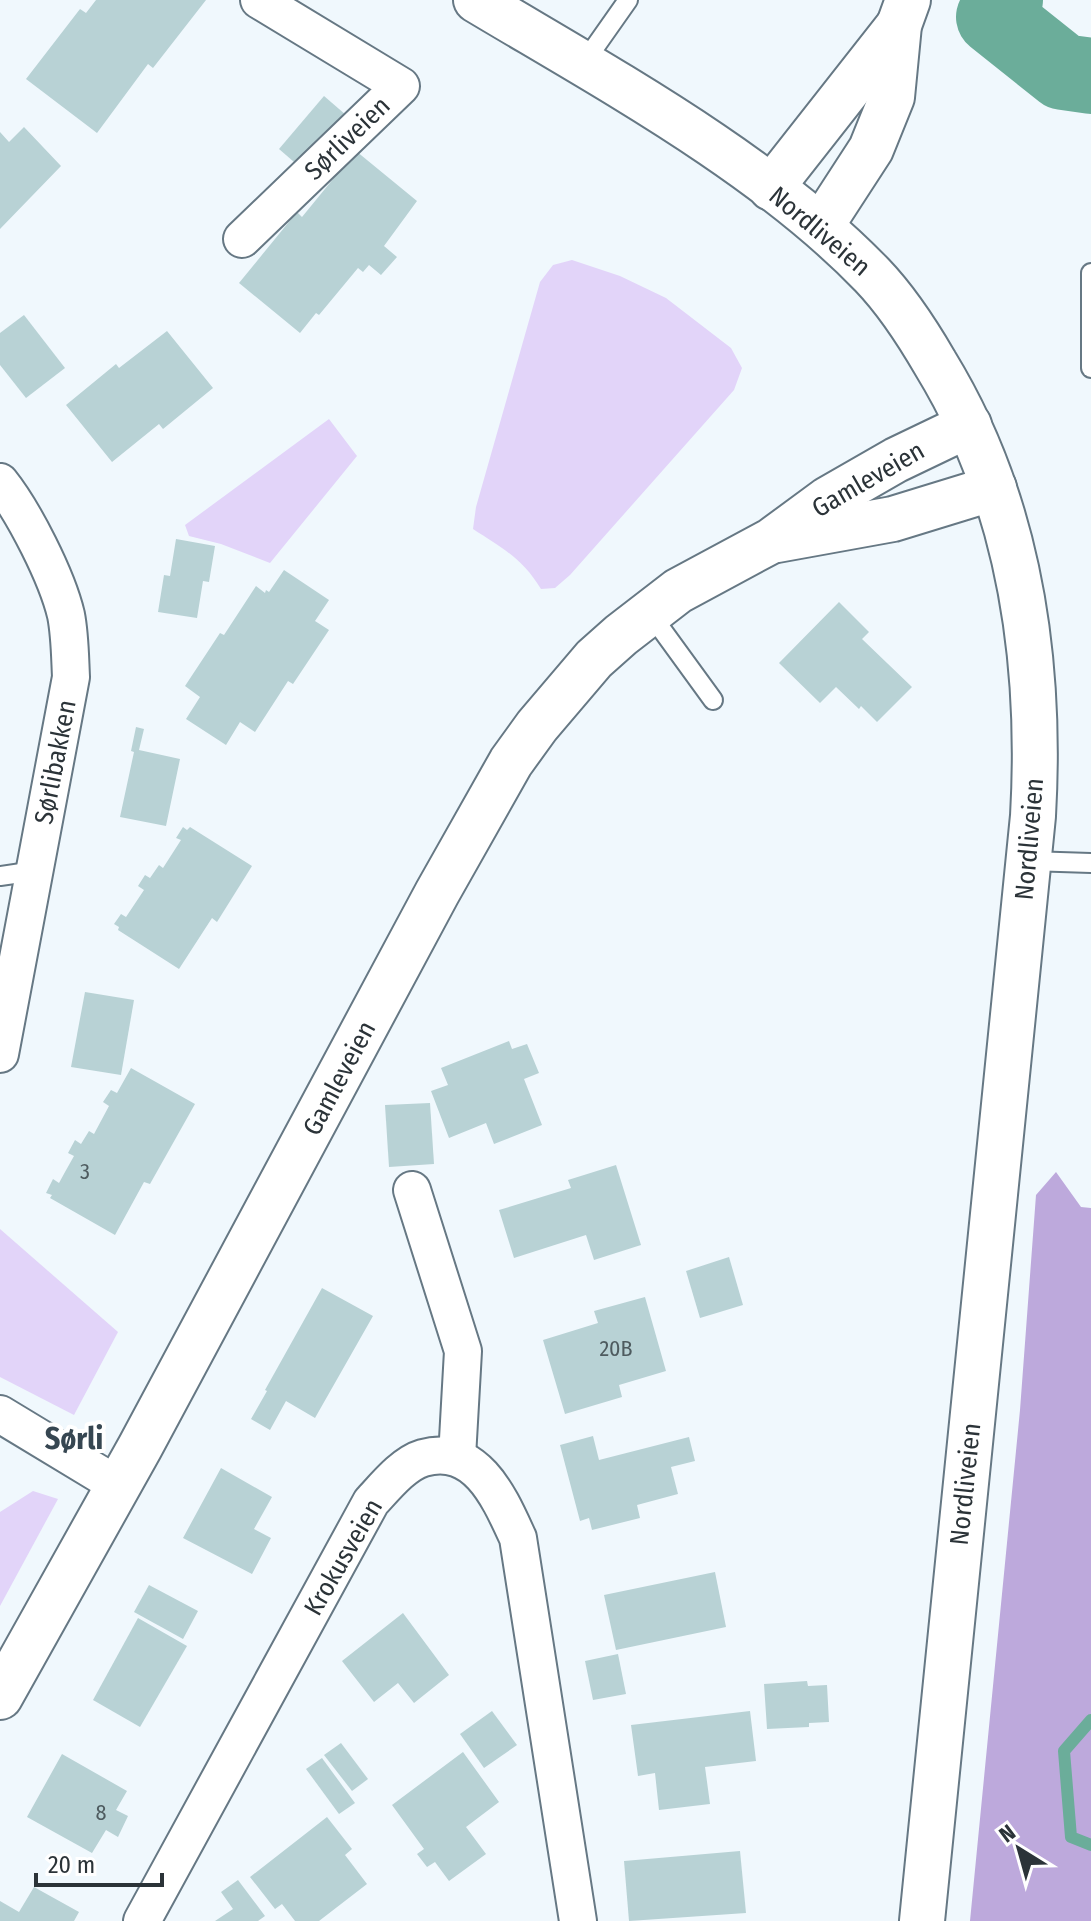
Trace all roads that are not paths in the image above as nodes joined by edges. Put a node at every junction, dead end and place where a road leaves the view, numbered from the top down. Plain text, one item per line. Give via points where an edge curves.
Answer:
1 (259, 0) edge
2 (476, 0) edge
3 (628, 0) edge
4 (904, 12) edge
5 (583, 64) junction
6 (771, 188) junction
7 (821, 226) junction
8 (242, 239) dead end
9 (1091, 273) edge
10 (1091, 368) edge
11 (969, 425) junction
12 (0, 482) edge
13 (994, 488) junction
14 (771, 541) junction
15 (649, 612) junction
16 (713, 700) dead end
17 (1029, 861) junction
18 (1091, 863) edge
19 (17, 873) edge
20 (0, 1054) edge
21 (412, 1190) dead end
22 (0, 1414) edge
23 (457, 1457) junction
24 (119, 1486) junction
25 (0, 1697) edge
26 (142, 1921) edge
27 (578, 1921) edge
28 (922, 1921) edge

1 - 8 street, Sørliveien via 401,86
2 - 5 main road, Nordliveien
3 - 5 lane
4 - 6 main road
4 - 7 main road via 892,97 871,149
5 - 6 main road, Nordliveien
6 - 7 main road, Nordliveien
7 - 11 main road, Nordliveien via 900,308
9 - 10 lane
11 - 13 main road, Nordliveien
11 - 14 main road, Gamleveien via 828,499
12 - 19 street, Sørlibakken via 42,553 66,615 71,677
13 - 14 main road, Gamleveien via 893,519
13 - 17 main road, Nordliveien via 1018,567 1032,670 1036,721
14 - 15 main road, Gamleveien via 718,567
15 - 16 lane
15 - 24 main road, Gamleveien via 564,691 511,762
17 - 18 lane
17 - 28 main road, Nordliveien
19 - 20 street, Sørlibakken
21 - 23 street via 463,1351
22 - 24 street
23 - 26 street, Krokusveien via 423,1458 393,1478 371,1502
23 - 27 street via 484,1475 518,1538
24 - 25 main road, Gamleveien

